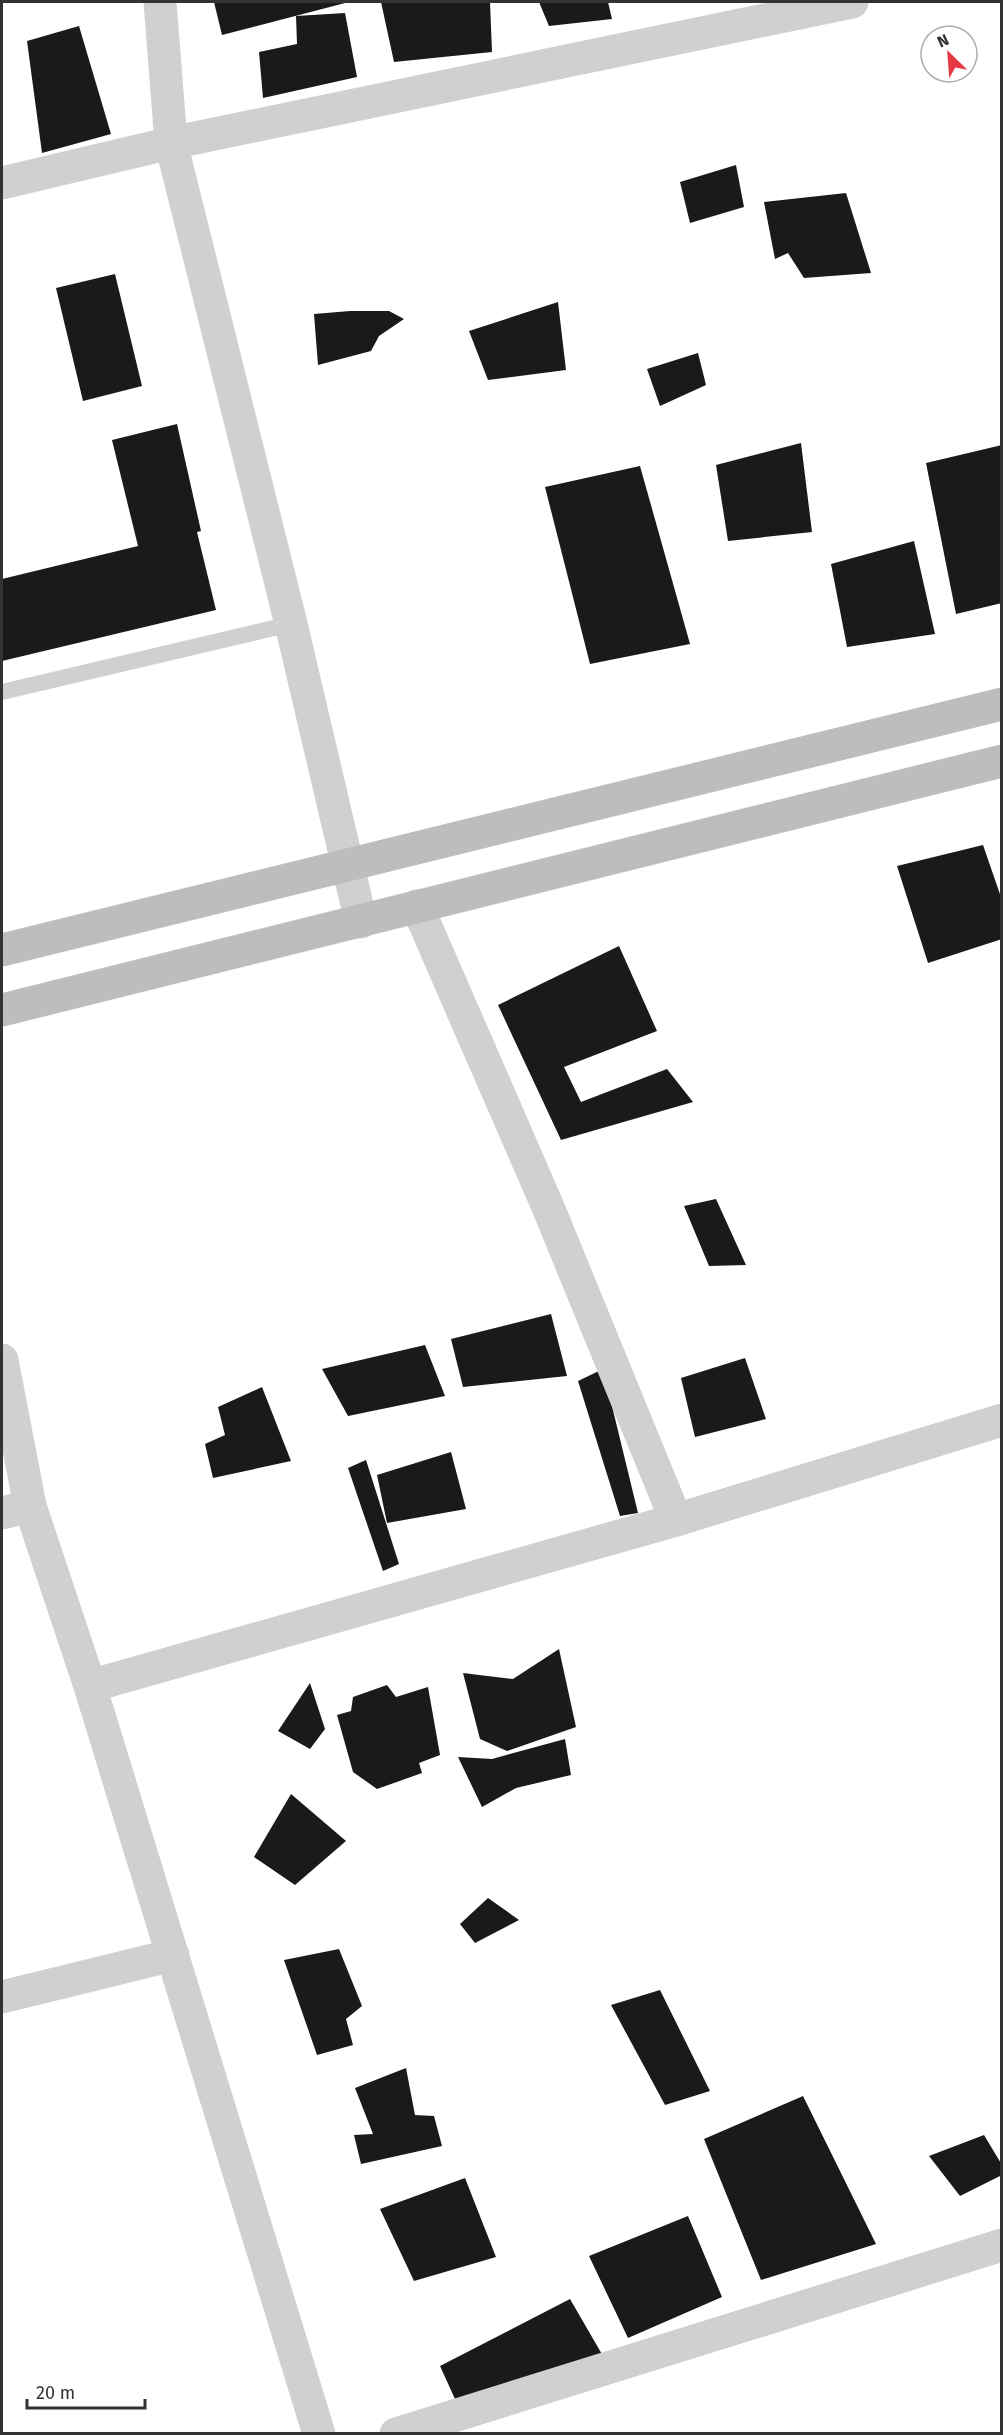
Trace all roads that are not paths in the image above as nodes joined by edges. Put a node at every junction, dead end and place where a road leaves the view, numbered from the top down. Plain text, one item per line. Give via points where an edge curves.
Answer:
1 (160, 2) edge
2 (852, 2) edge
3 (171, 143) junction
4 (2, 183) edge
5 (291, 624) junction
6 (2, 692) edge
7 (1002, 704) edge
8 (1002, 762) edge
9 (346, 865) junction
10 (417, 906) junction
11 (360, 922) junction
12 (2, 950) edge
13 (2, 1010) edge
14 (2, 1360) edge
15 (1002, 1420) edge
16 (16, 1509) edge
17 (676, 1520) junction
18 (90, 1686) junction
19 (173, 1955) junction
20 (2, 1997) edge
21 (1001, 2248) edge
22 (319, 2433) edge
23 (396, 2433) edge

1 - 3 street
2 - 3 street
3 - 4 street
3 - 5 street
5 - 6 lane
5 - 9 street
7 - 9 street
8 - 10 street
9 - 11 street
9 - 12 street
10 - 11 street
10 - 17 street via 548,1207
11 - 13 street
14 - 16 street
15 - 17 street
16 - 18 street
17 - 18 street
18 - 19 street
19 - 20 street
19 - 22 street
21 - 23 street

